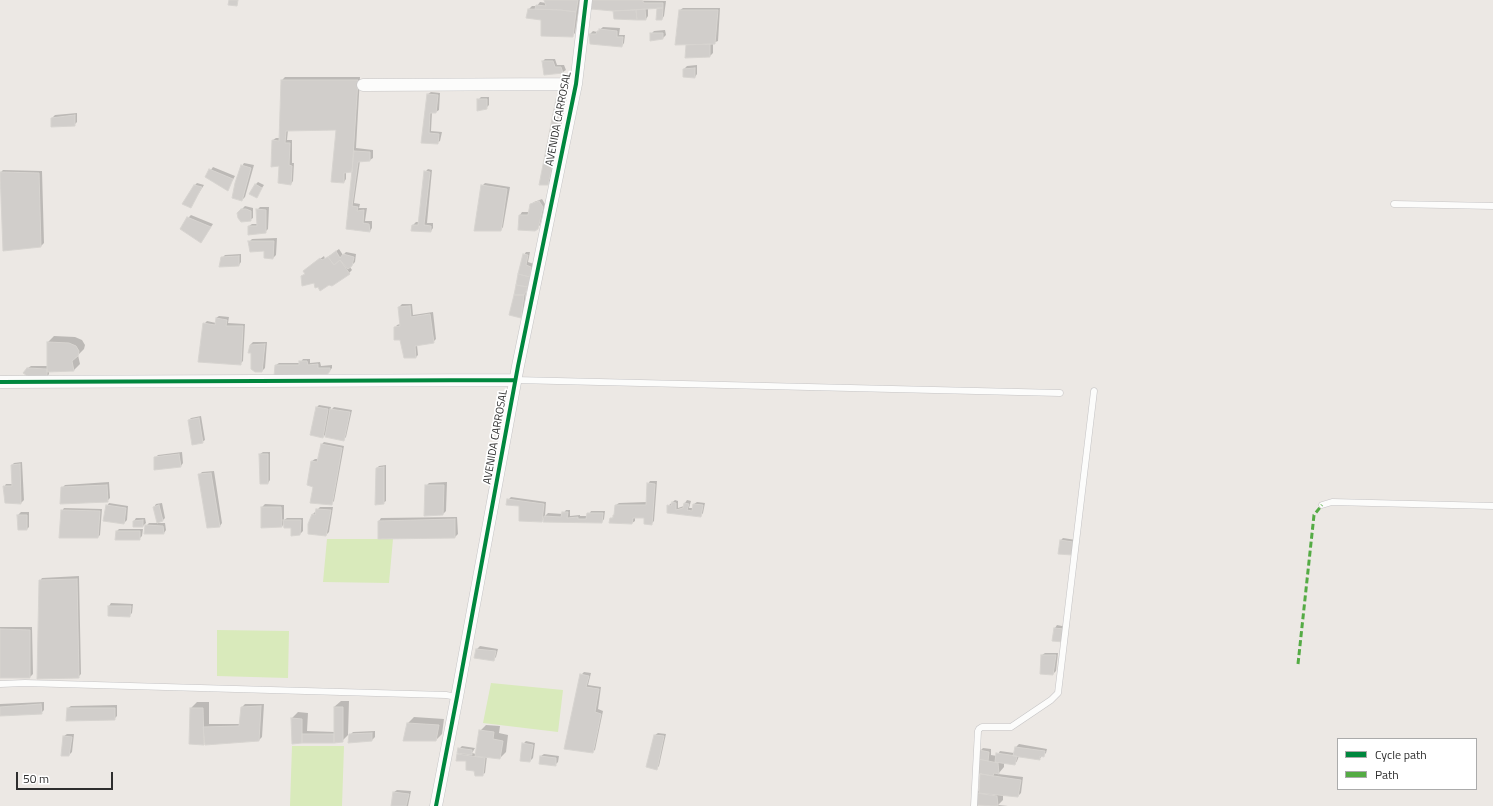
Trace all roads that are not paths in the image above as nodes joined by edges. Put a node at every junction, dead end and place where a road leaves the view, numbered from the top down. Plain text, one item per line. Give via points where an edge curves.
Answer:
1 (586, 0) edge
2 (576, 84) junction
3 (363, 85) dead end
4 (1394, 204) dead end
5 (1493, 206) edge
6 (515, 380) junction
7 (0, 382) edge
8 (1094, 391) dead end
9 (1060, 393) dead end
10 (1322, 505) dead end
11 (1493, 506) edge
12 (0, 684) edge
13 (457, 697) junction
14 (436, 806) edge
15 (441, 806) edge
16 (974, 806) edge

1 - 2 street, AVENIDA CARROSAL
2 - 3 street
2 - 6 street, AVENIDA CARROSAL
4 - 5 lane
6 - 7 street
6 - 9 lane
6 - 13 street, AVENIDA CARROSAL
8 - 16 lane via 1058,693 1011,727 979,729
10 - 11 lane via 1332,502
12 - 13 lane via 41,683
13 - 14 street, AVENIDA CARROSAL
14 - 15 lane

